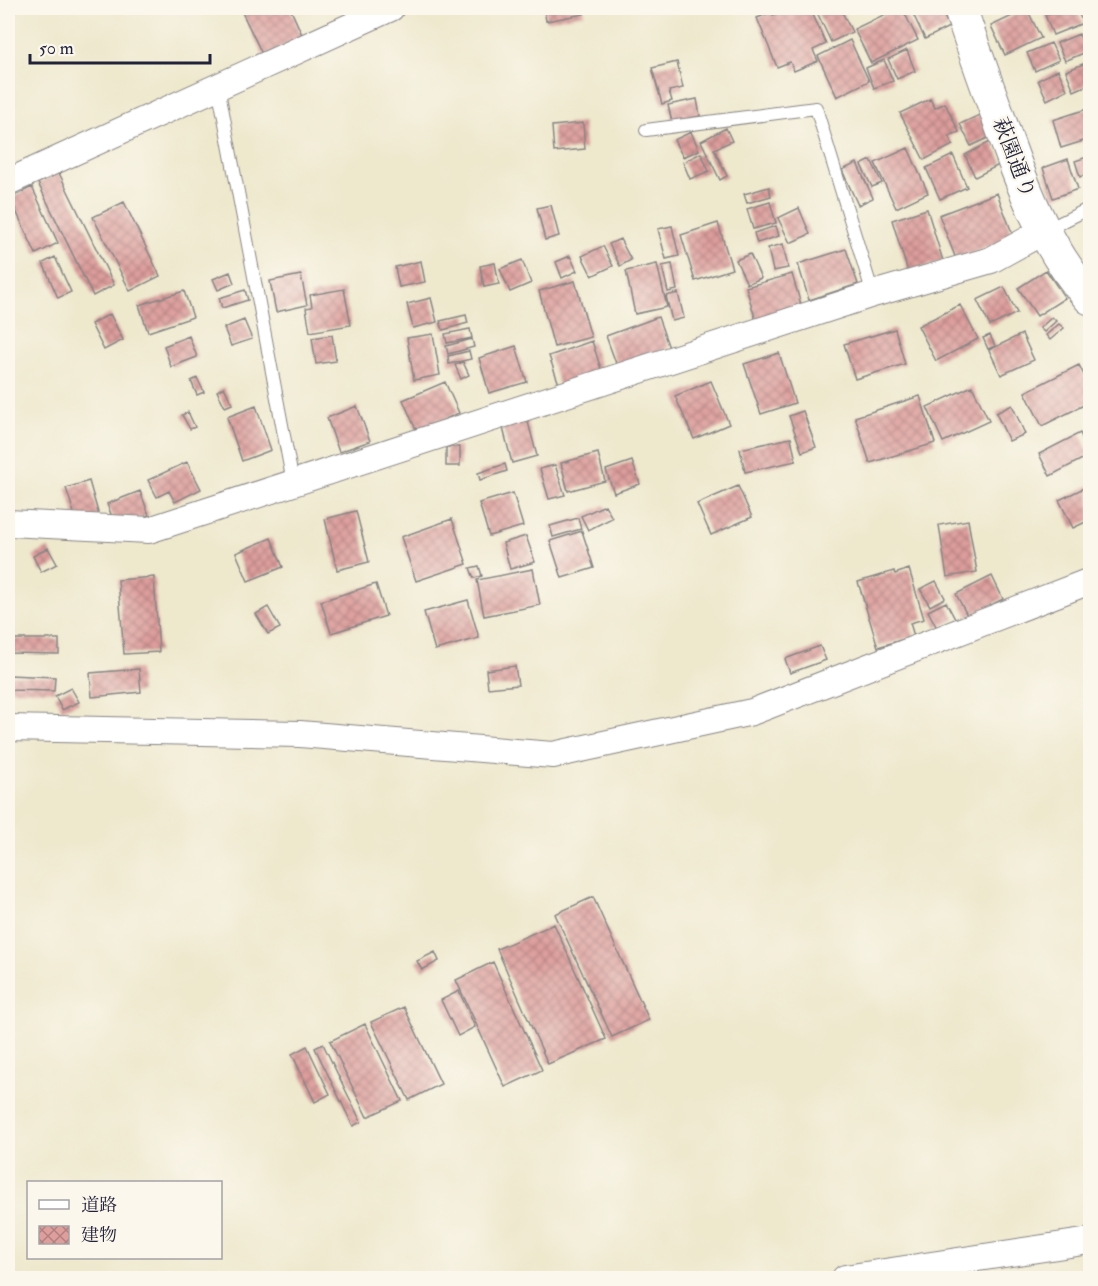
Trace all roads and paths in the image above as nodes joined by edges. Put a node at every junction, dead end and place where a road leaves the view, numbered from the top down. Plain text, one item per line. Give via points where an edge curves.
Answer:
1 (391, 8) edge
2 (960, 8) edge
3 (218, 86) junction
4 (646, 130) dead end
5 (8, 182) edge
6 (1090, 208) edge
7 (1044, 231) junction
8 (873, 294) junction
9 (1090, 298) edge
10 (293, 483) junction
11 (8, 523) edge
12 (1090, 581) edge
13 (8, 728) edge
14 (1090, 1241) edge
15 (845, 1278) edge

1 - 3 street
2 - 7 street, 萩園通り via 1018,176
3 - 5 street
3 - 10 lane
4 - 8 lane via 816,108
6 - 7 lane
7 - 8 street via 991,260
7 - 9 street, 萩園通り
8 - 10 street
10 - 11 street via 149,530
12 - 13 street via 753,712 553,756 300,734
14 - 15 street

